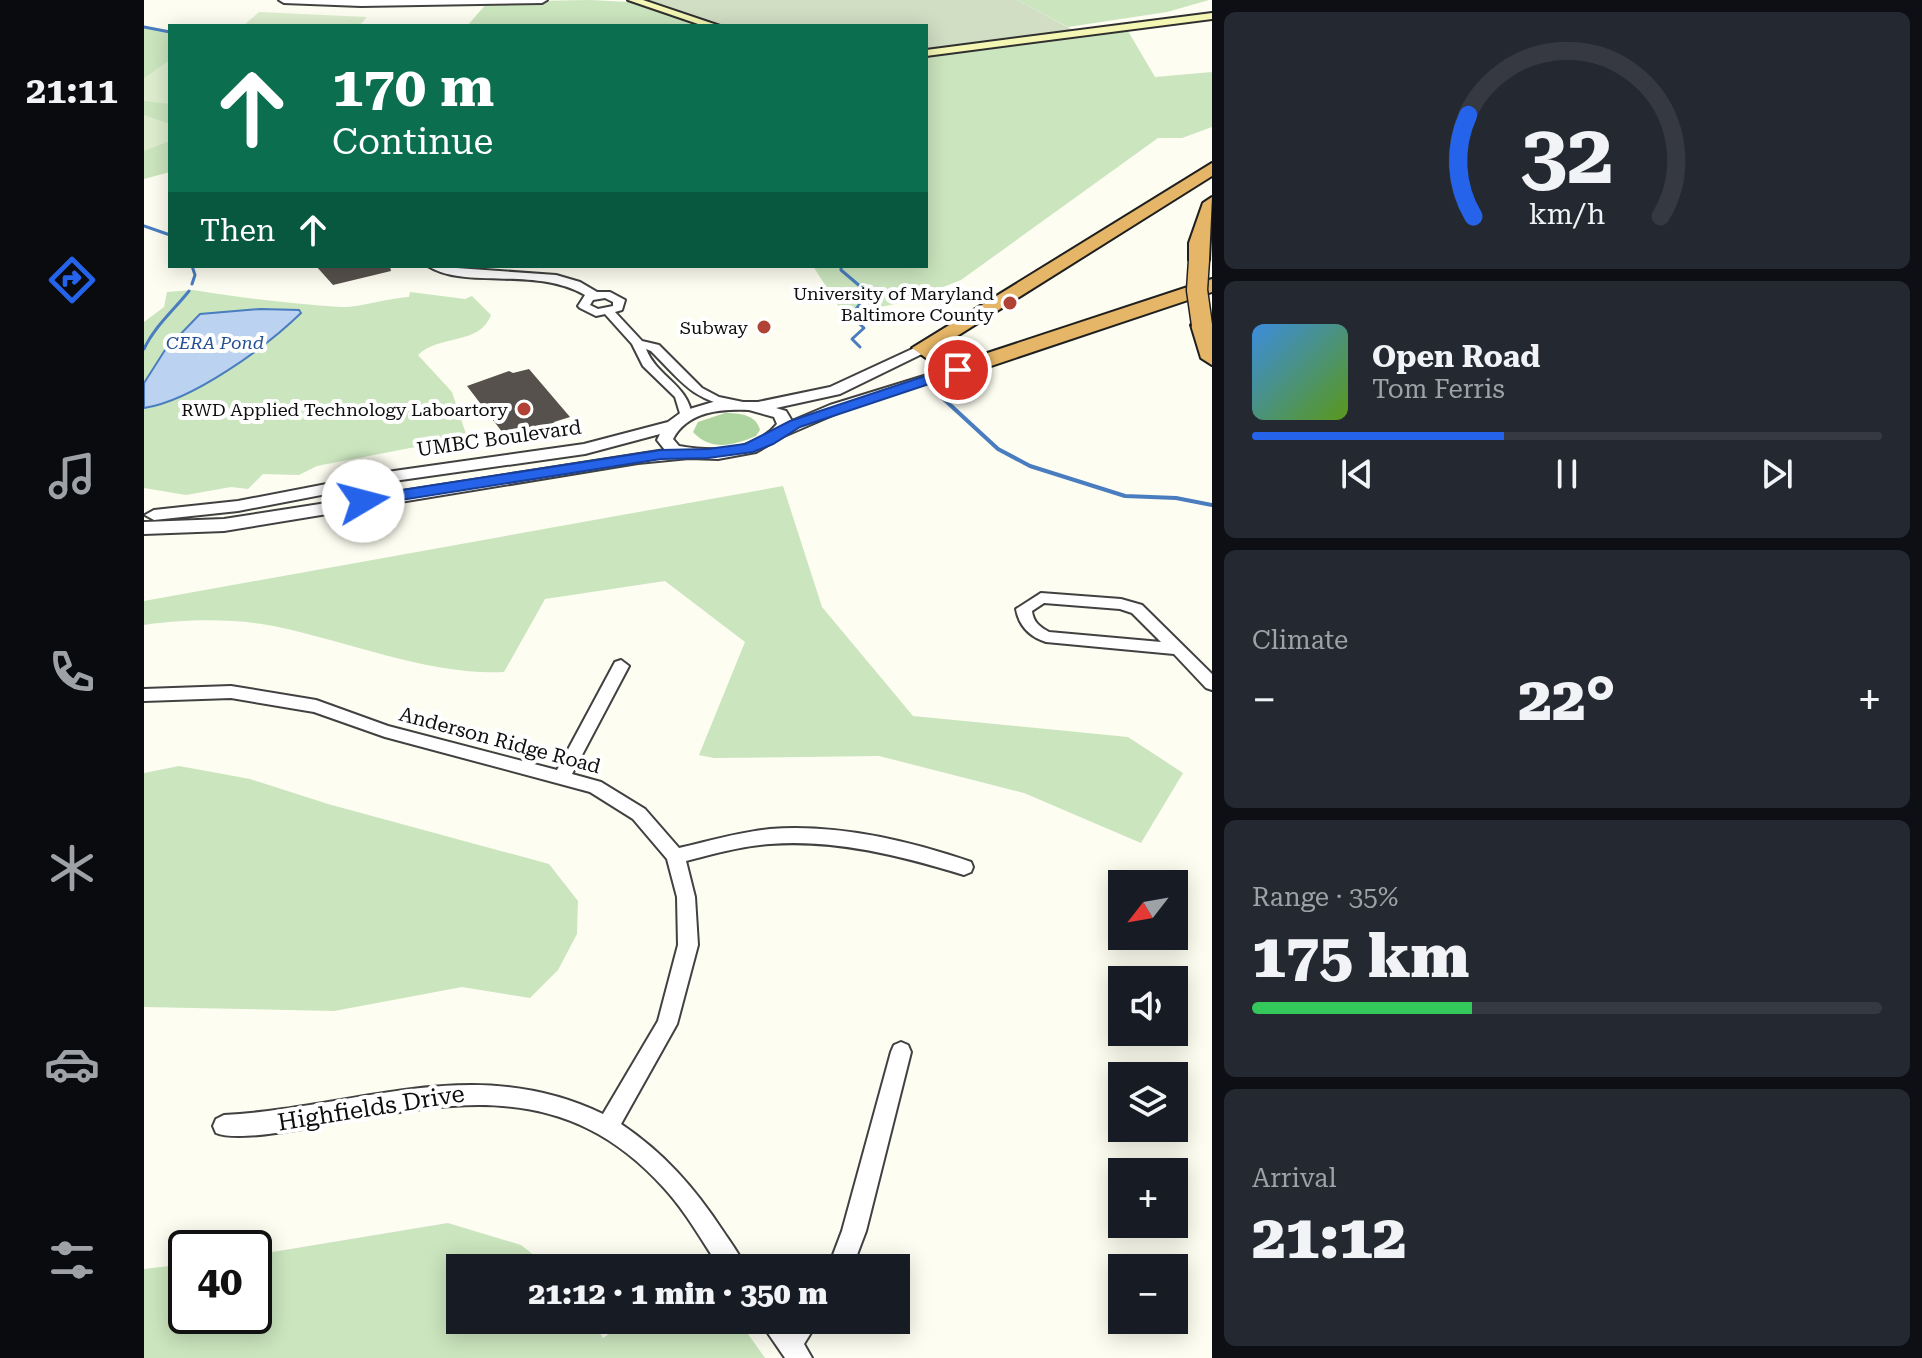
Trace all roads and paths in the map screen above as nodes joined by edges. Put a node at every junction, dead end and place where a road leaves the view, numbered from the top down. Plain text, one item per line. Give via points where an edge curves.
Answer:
1 (284, 0) edge
2 (542, 0) edge
3 (633, 0) edge
4 (392, 1) edge
5 (461, 1) edge
6 (1212, 16) edge
7 (709, 24) edge
8 (928, 53) edge
9 (1212, 168) edge
10 (1212, 203) edge
11 (442, 268) edge
12 (1212, 285) edge
13 (1209, 320) edge
14 (638, 343) junction
15 (923, 348) junction
16 (1212, 358) edge
17 (958, 370) junction
18 (739, 405) junction
19 (761, 406) junction
20 (686, 417) junction
21 (669, 427) junction
22 (780, 432) junction
23 (688, 453) junction
24 (144, 516) edge
25 (144, 528) edge
26 (1178, 649) junction
27 (621, 666) dead end
28 (1212, 684) edge
29 (144, 695) edge
30 (562, 777) junction
31 (675, 856) junction
32 (964, 867) dead end
33 (901, 1052) dead end
34 (224, 1126) dead end
35 (607, 1128) junction
36 (724, 1254) edge
37 (845, 1254) edge
38 (782, 1334) edge
39 (795, 1351) edge

1 - 4 street
2 - 5 street
3 - 7 main road
4 - 5 street
6 - 8 main road
9 - 15 highway
10 - 13 highway, bridge via 1199,243 1197,290
11 - 14 street via 563,279 594,295 611,295 620,306 609,312
12 - 17 highway
13 - 16 highway
14 - 18 street via 655,348 698,391
14 - 20 street via 639,355 684,399
15 - 17 highway
15 - 19 street via 835,391
17 - 22 street via 836,408
18 - 19 street, UMBC Boulevard
18 - 20 street, UMBC Boulevard
19 - 22 street via 783,417
20 - 21 street, UMBC Boulevard
21 - 23 street via 668,446
21 - 24 street, UMBC Boulevard via 585,449 394,476 238,506
22 - 23 street, UMBC Boulevard via 748,448
23 - 25 street, UMBC Boulevard via 224,525
26 - 26 street via 1144,613 1121,604 1041,598 1024,609 1033,631 1046,637
26 - 28 street
27 - 30 street
29 - 30 street, Anderson Ridge Road via 231,692 286,699
30 - 31 street, Anderson Ridge Road via 618,799 657,832
31 - 32 street via 744,840 817,837 897,847
31 - 35 street, Anderson Ridge Road via 686,897 688,945 681,980 667,1024
33 - 37 street
34 - 35 street, Highfields Drive via 275,1124 409,1099 496,1092 538,1098
35 - 36 street, Highfields Drive via 664,1172
38 - 39 street

